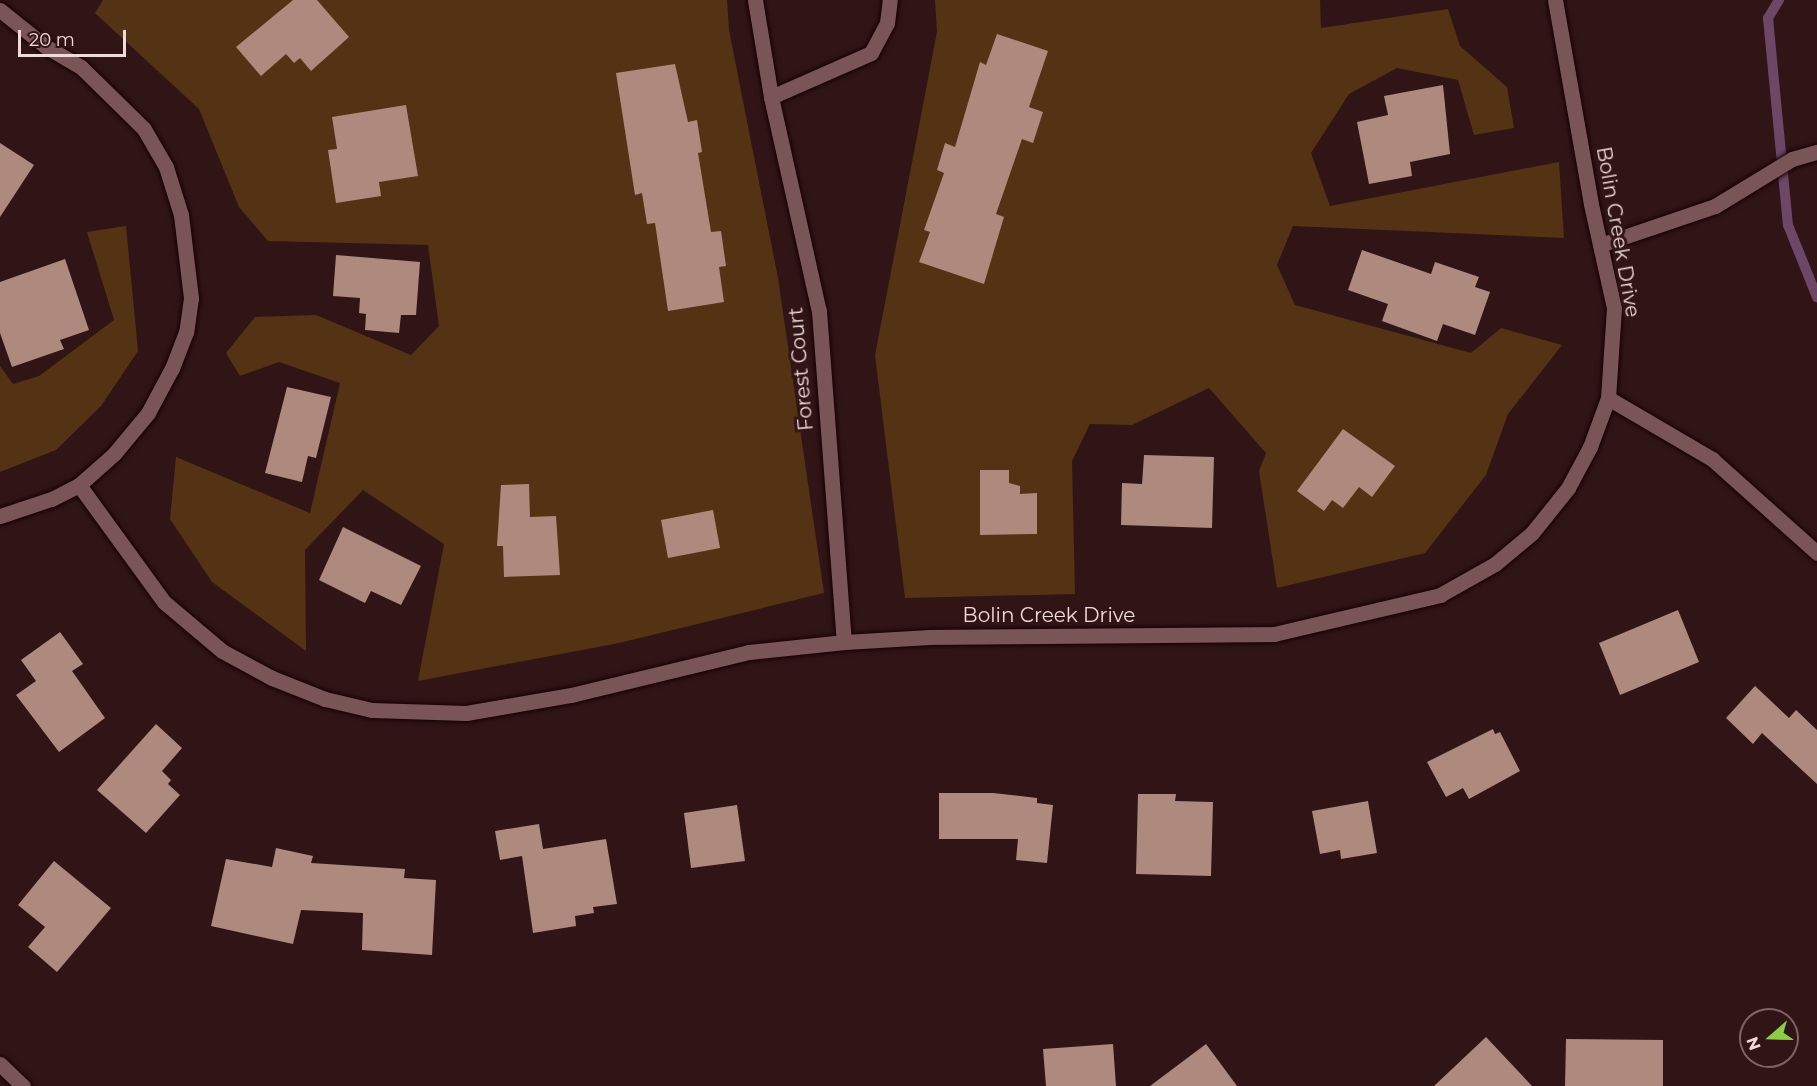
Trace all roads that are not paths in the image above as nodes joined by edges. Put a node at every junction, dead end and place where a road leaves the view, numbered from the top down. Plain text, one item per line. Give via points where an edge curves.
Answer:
1 (755, 0) edge
2 (890, 0) edge
3 (1555, 0) edge
4 (0, 10) edge
5 (771, 97) junction
6 (1817, 152) edge
7 (1600, 245) junction
8 (1608, 398) junction
9 (79, 485) junction
10 (0, 516) edge
11 (1817, 553) edge
12 (844, 642) junction
13 (0, 1064) edge
14 (23, 1086) edge

1 - 5 street, Forest Court
2 - 5 street via 887,23 871,52
3 - 7 street, Bolin Creek Drive
4 - 9 street via 45,46 81,67 144,129 166,167 188,250 191,298 186,332 172,368 148,413 114,454
5 - 12 street, Forest Court via 819,311
6 - 7 street via 1792,159 1715,206
7 - 8 street, Bolin Creek Drive via 1614,308
8 - 11 street via 1712,459
8 - 12 street, Bolin Creek Drive via 1590,447 1568,488 1532,533 1495,564 1440,595 1274,634 930,637
9 - 10 street via 51,500
9 - 12 street, Bolin Creek Drive via 164,602 222,651 314,695 372,711 466,713 571,696 749,652
13 - 14 street

